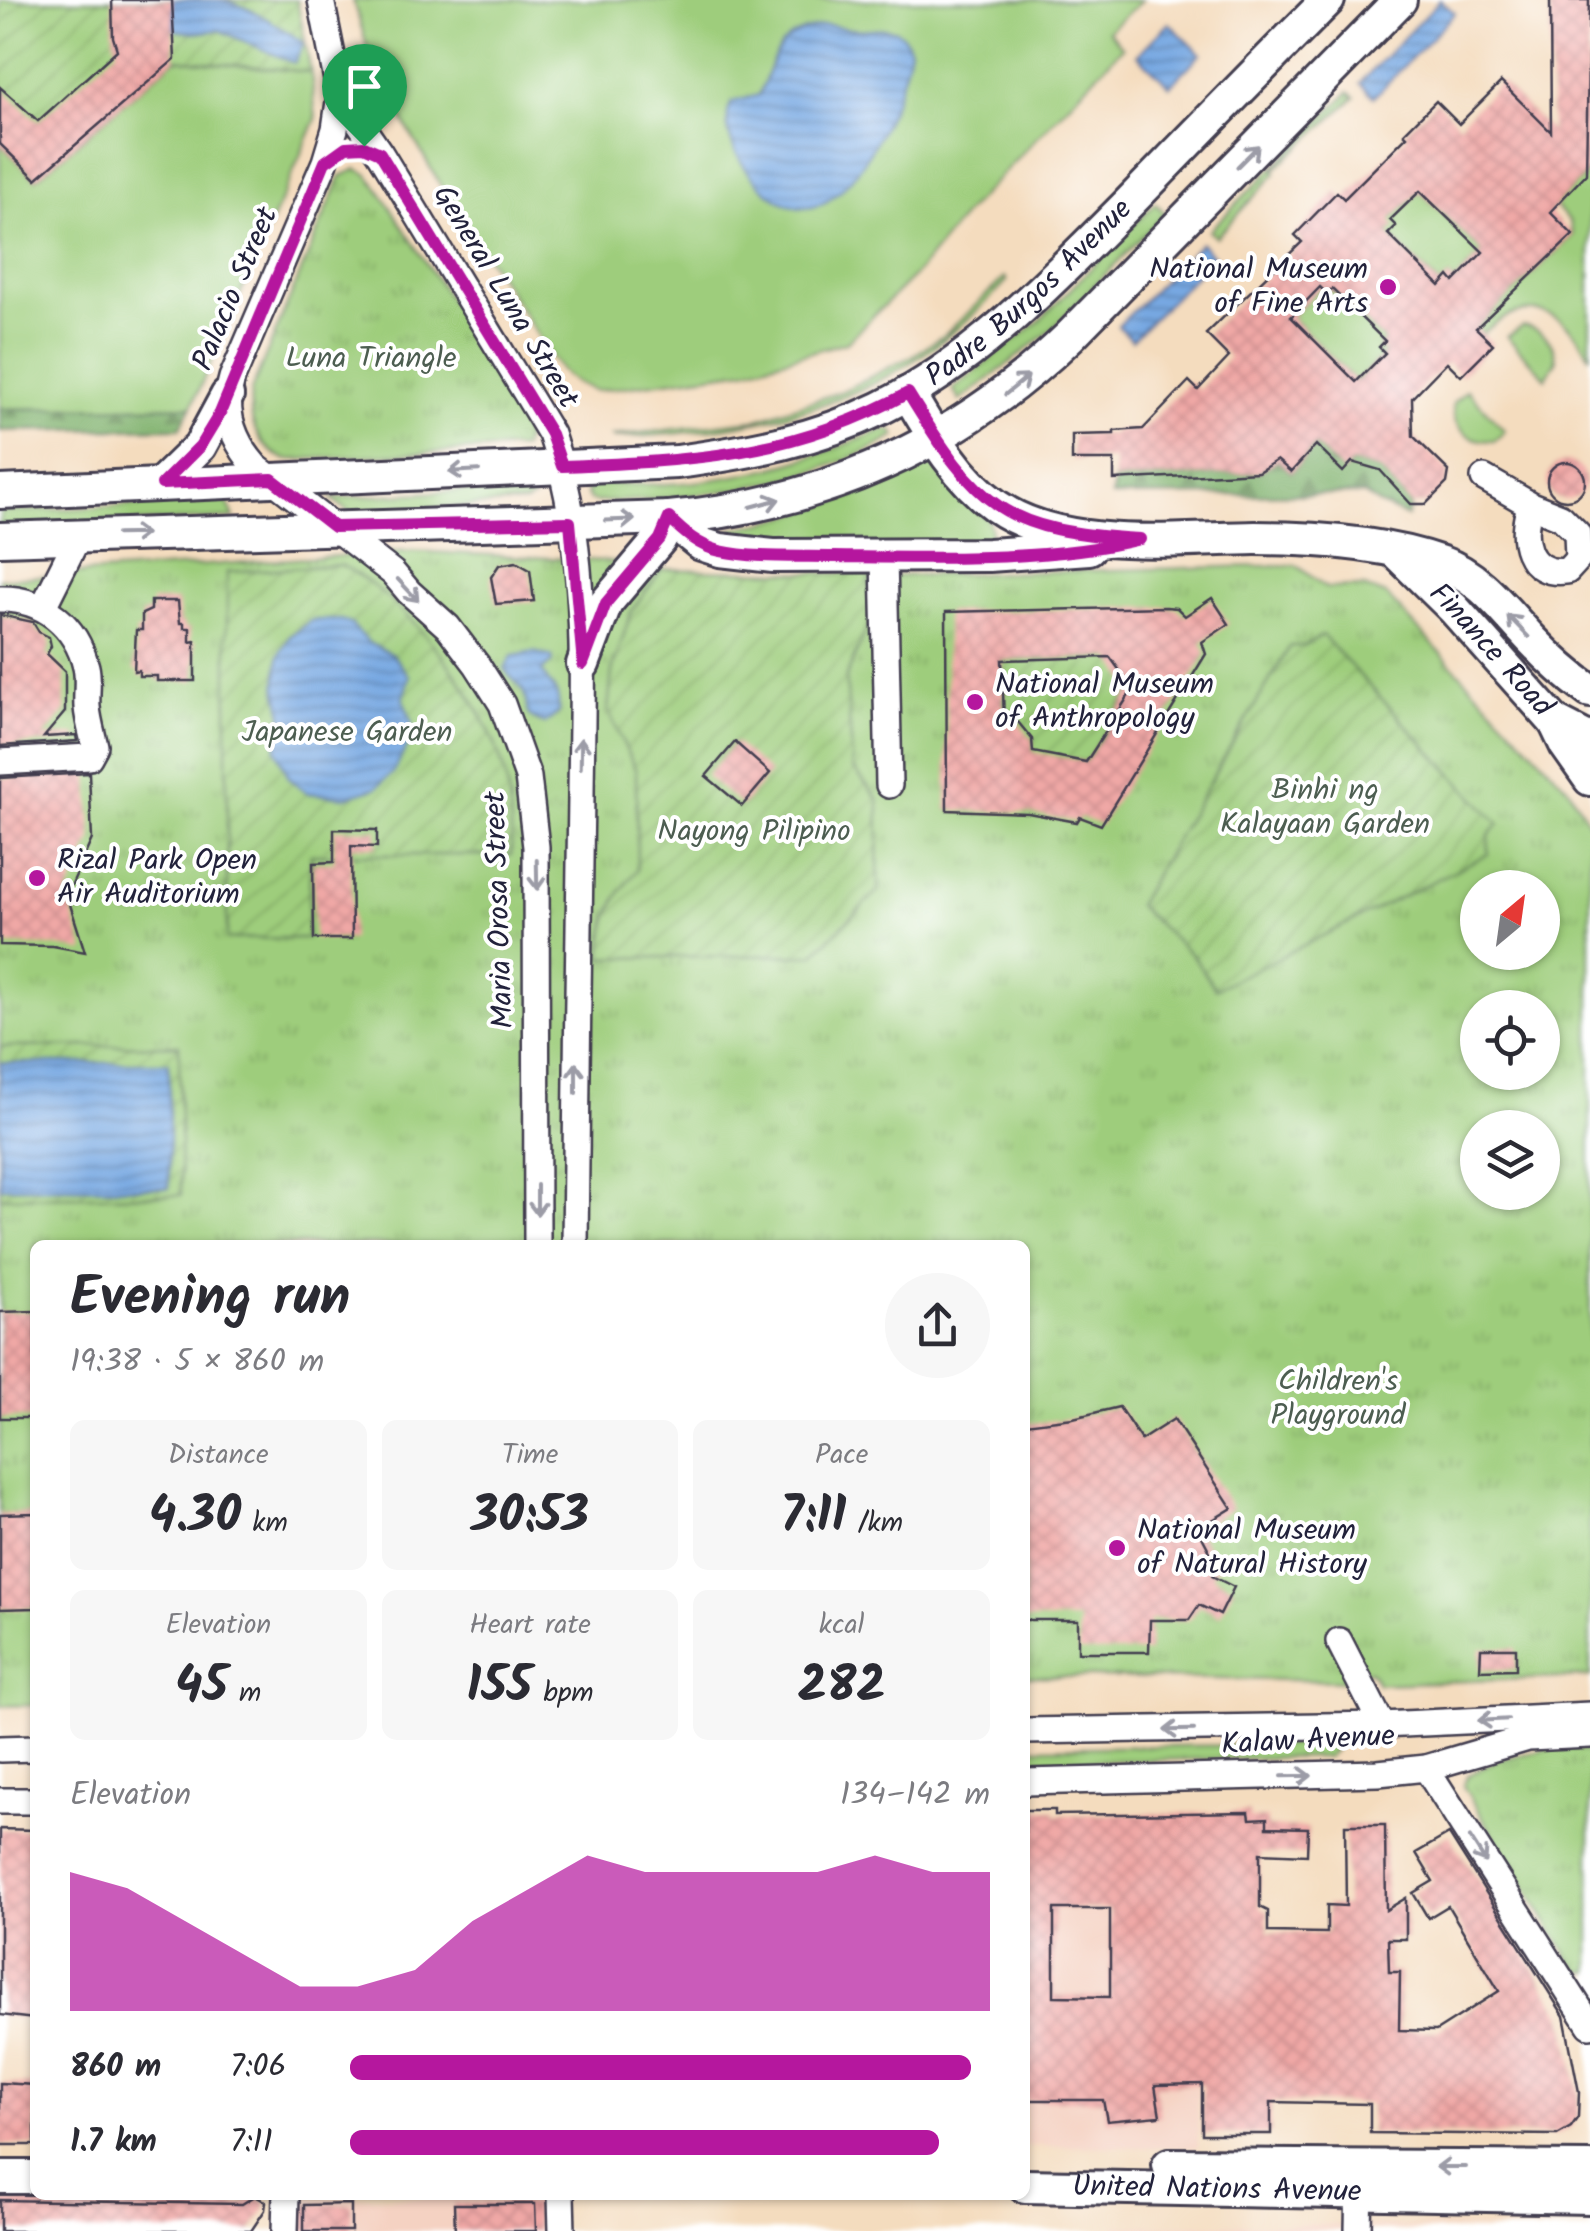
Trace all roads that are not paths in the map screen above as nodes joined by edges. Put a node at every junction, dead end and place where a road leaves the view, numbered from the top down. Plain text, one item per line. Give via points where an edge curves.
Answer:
1 (322, 0) edge
2 (1328, 0) edge
3 (1400, 0) edge
4 (340, 95) junction
5 (380, 153) junction
6 (325, 162) junction
7 (908, 393) junction
8 (227, 396) junction
9 (936, 438) junction
10 (562, 466) junction
11 (1484, 478) dead end
12 (272, 479) junction
13 (162, 484) junction
14 (0, 492) edge
15 (1531, 505) dead end
16 (998, 507) junction
17 (669, 518) junction
18 (570, 522) junction
19 (334, 527) junction
20 (79, 535) junction
21 (0, 539) edge
22 (1140, 539) junction
23 (1397, 553) junction
24 (990, 555) junction
25 (884, 558) junction
26 (0, 600) edge
27 (43, 607) junction
28 (583, 664) junction
29 (1590, 690) edge
30 (1555, 722) junction
31 (1590, 740) edge
32 (0, 762) edge
33 (1590, 779) edge
34 (890, 785) dead end
35 (537, 1240) edge
36 (575, 1240) edge
37 (1339, 1641) dead end
38 (1590, 1714) edge
39 (1382, 1725) junction
40 (1030, 1731) edge
41 (1590, 1735) edge
42 (30, 1748) edge
43 (0, 1749) edge
44 (1426, 1768) junction
45 (1030, 1782) edge
46 (30, 1800) edge
47 (0, 1801) edge
48 (1590, 2024) edge
49 (1590, 2147) edge
50 (1030, 2166) edge
51 (1548, 2168) junction
52 (1590, 2168) edge
53 (0, 2177) edge
54 (30, 2177) edge
55 (1359, 2179) junction
56 (1030, 2186) edge
57 (1590, 2197) edge
58 (286, 2200) edge
59 (561, 2200) edge
60 (285, 2231) edge
61 (562, 2231) edge
62 (1358, 2231) edge

1 - 4 street, General Luna Street
2 - 7 main road, Padre Burgos Avenue via 1029,303
9 -> 3 main road, Padre Burgos Avenue via 1040,366
4 - 5 street, General Luna Street
4 - 6 street, Palacio Street
5 - 6 street via 354,146
5 - 10 street, General Luna Street via 551,434
6 - 8 street, Palacio Street
7 - 9 main road, Finance Road
7 - 10 main road, Padre Burgos Avenue via 773,447 677,462
8 - 12 street, Palacio Street via 238,444
8 - 13 main road via 200,446
9 - 16 main road, Finance Road
17 -> 9 main road, Padre Burgos Avenue via 817,489
10 -> 12 main road, Padre Burgos Avenue
10 - 18 street
11 - 15 street
12 - 13 main road, Padre Burgos Avenue
12 - 19 street, Palacio Street
13 - 14 main road, Padre Burgos Avenue
16 - 22 main road, Finance Road via 1054,531
16 - 24 main road via 1004,540
18 -> 17 main road, Padre Burgos Avenue
17 - 25 main road, Finance Road via 685,534 720,550
17 - 28 main road via 660,539 606,603
18 - 19 main road, Padre Burgos Avenue
18 - 28 street
20 -> 19 main road, Padre Burgos Avenue
19 -> 35 street, Maria Orosa Street via 448,627 502,704 528,776 536,847
20 - 21 main road, Padre Burgos Avenue
20 - 27 street
22 - 23 main road, Finance Road via 1333,540
22 - 24 main road, Finance Road
29 -> 23 main road, Finance Road via 1460,572
23 - 30 main road, Finance Road
24 - 25 main road, Finance Road
25 - 34 street
26 - 27 street
27 - 32 street via 63,622 86,668 94,754
36 -> 28 street
30 - 31 main road, Finance Road
30 - 33 main road
37 - 39 street
38 -> 39 street, Kalaw Avenue
39 -> 40 street, Kalaw Avenue
41 - 44 street, Kalaw Avenue via 1528,1738
42 - 43 street
45 -> 44 street, Kalaw Avenue via 1345,1776
44 -> 48 street
46 - 47 street
49 - 51 main road
50 - 55 main road, United Nations Avenue
51 - 52 main road, United Nations Avenue
51 -> 55 main road, United Nations Avenue
53 - 54 main road
55 - 56 main road, United Nations Avenue
55 - 57 main road, United Nations Avenue
55 - 62 street
58 - 60 street
59 - 61 street

